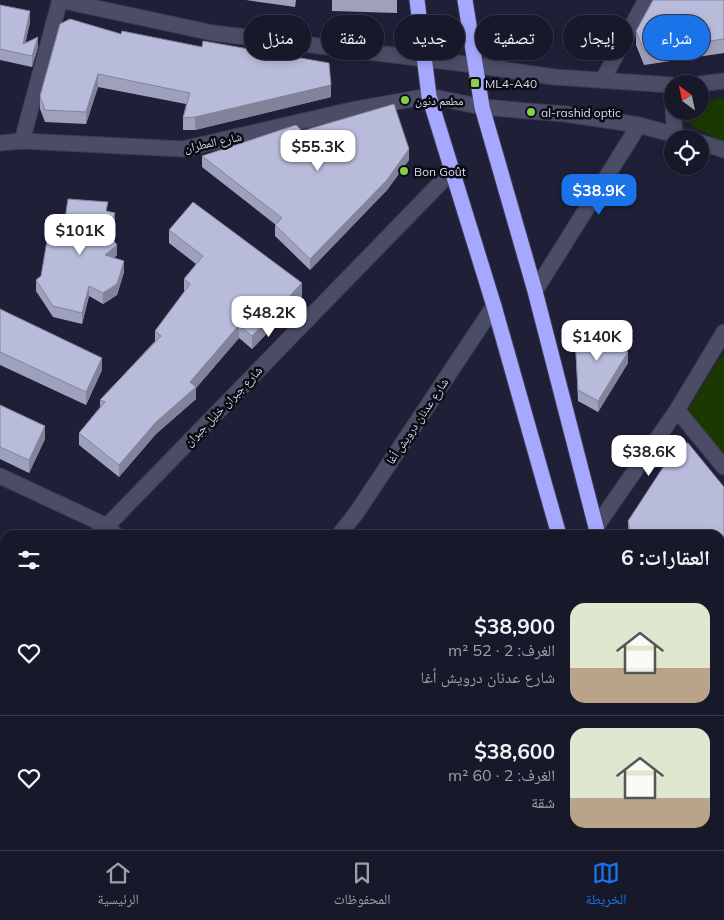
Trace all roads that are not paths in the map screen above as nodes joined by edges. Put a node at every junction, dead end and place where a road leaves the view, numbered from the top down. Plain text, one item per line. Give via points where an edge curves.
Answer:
1 (60, 0) edge
2 (417, 0) edge
3 (465, 0) edge
4 (646, 0) edge
5 (419, 15) edge
6 (394, 55) edge
7 (423, 60) edge
8 (432, 60) edge
9 (474, 65) junction
10 (603, 79) junction
11 (724, 81) edge
12 (709, 83) edge
13 (664, 84) edge
14 (429, 96) junction
15 (482, 107) junction
16 (639, 125) junction
17 (664, 131) edge
18 (22, 141) junction
19 (0, 143) edge
20 (709, 145) edge
21 (724, 150) edge
22 (453, 170) junction
23 (535, 291) junction
24 (494, 306) junction
25 (724, 332) edge
26 (677, 410) junction
27 (724, 468) edge
28 (0, 476) edge
29 (103, 530) edge
30 (109, 530) edge
31 (343, 530) edge
32 (558, 530) edge
33 (597, 530) edge
34 (598, 530) edge

1 - 6 street via 213,33
1 - 18 street
2 - 5 highway
3 - 9 highway
4 - 10 street
7 - 14 highway
8 - 9 street
9 - 10 street via 554,77
9 - 15 highway
10 - 13 street
11 - 12 street
14 - 15 street, شارع المطران
14 - 18 street, شارع المطران via 352,110 183,150
14 - 22 highway
15 - 16 street, شارع المطران
15 - 23 highway
16 - 17 street, شارع المطران
16 - 23 street
18 - 19 street, شارع المطران
20 - 21 street
22 - 24 highway
22 - 30 street, شارع جبران خليل جبران
23 - 33 highway
24 - 31 street, شارع عدنان درويش أغا
24 - 32 highway
25 - 26 street
26 - 27 street
26 - 34 street
28 - 29 street

